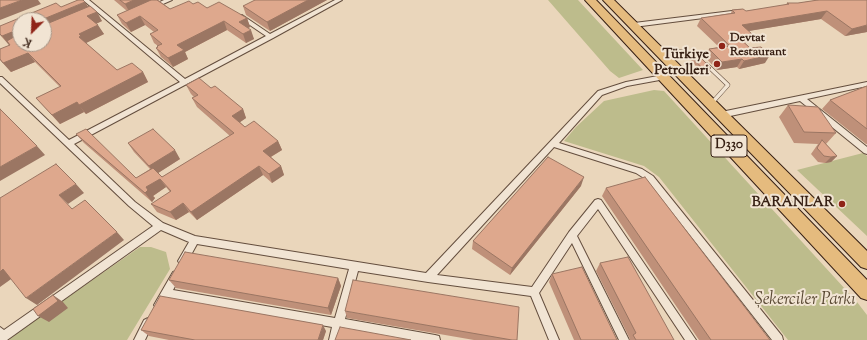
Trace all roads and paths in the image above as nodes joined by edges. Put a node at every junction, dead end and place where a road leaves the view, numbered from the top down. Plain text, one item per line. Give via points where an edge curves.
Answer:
1 (86, 0) edge
2 (169, 0) edge
3 (339, 0) edge
4 (590, 0) edge
5 (608, 0) edge
6 (148, 9) edge
7 (99, 11) junction
8 (234, 12) edge
9 (245, 12) edge
10 (743, 12) edge
11 (92, 14) edge
12 (239, 15) junction
13 (121, 21) edge
14 (114, 24) junction
15 (634, 25) junction
16 (271, 37) junction
17 (653, 47) junction
18 (663, 77) junction
19 (0, 79) edge
20 (185, 82) junction
21 (867, 84) edge
22 (801, 98) junction
23 (711, 104) junction
24 (721, 115) junction
25 (70, 143) junction
26 (553, 144) junction
27 (867, 151) edge
28 (160, 226) junction
29 (572, 235) junction
30 (195, 240) junction
31 (867, 262) edge
32 (354, 267) junction
33 (428, 278) junction
34 (534, 292) junction
35 (165, 293) junction
36 (867, 293) edge
37 (340, 324) junction
38 (0, 332) edge
39 (138, 340) edge
40 (334, 340) edge
41 (435, 340) edge
42 (554, 340) edge
43 (624, 340) edge
44 (691, 340) edge
45 (778, 340) edge

1 - 7 street
2 - 6 street
3 - 16 street
4 - 18 highway, D330
5 - 15 highway, D330
7 - 11 street
7 - 14 street
8 - 12 street
9 - 12 street
10 - 15 street
12 - 16 street
13 - 14 street
14 - 20 street
15 - 17 highway, D330
16 - 20 street
17 - 23 highway, D330
17 - 23 lane via 697,54 728,85
18 - 26 street via 626,84 600,93
18 - 36 highway, D330
19 - 25 street
20 - 25 street
21 - 22 street
22 - 24 street
22 - 27 street
23 - 24 highway, D330
24 - 31 highway, D330
25 - 28 street via 132,204
26 - 33 street
26 - 45 street via 639,171 650,178
28 - 30 street
28 - 38 street via 3,337
29 - 34 street
29 - 43 street
29 - 44 street via 598,202
30 - 32 street
30 - 35 street
32 - 33 street
32 - 37 street
33 - 34 street
34 - 42 street
35 - 37 street
35 - 39 street
37 - 40 street
37 - 41 street

